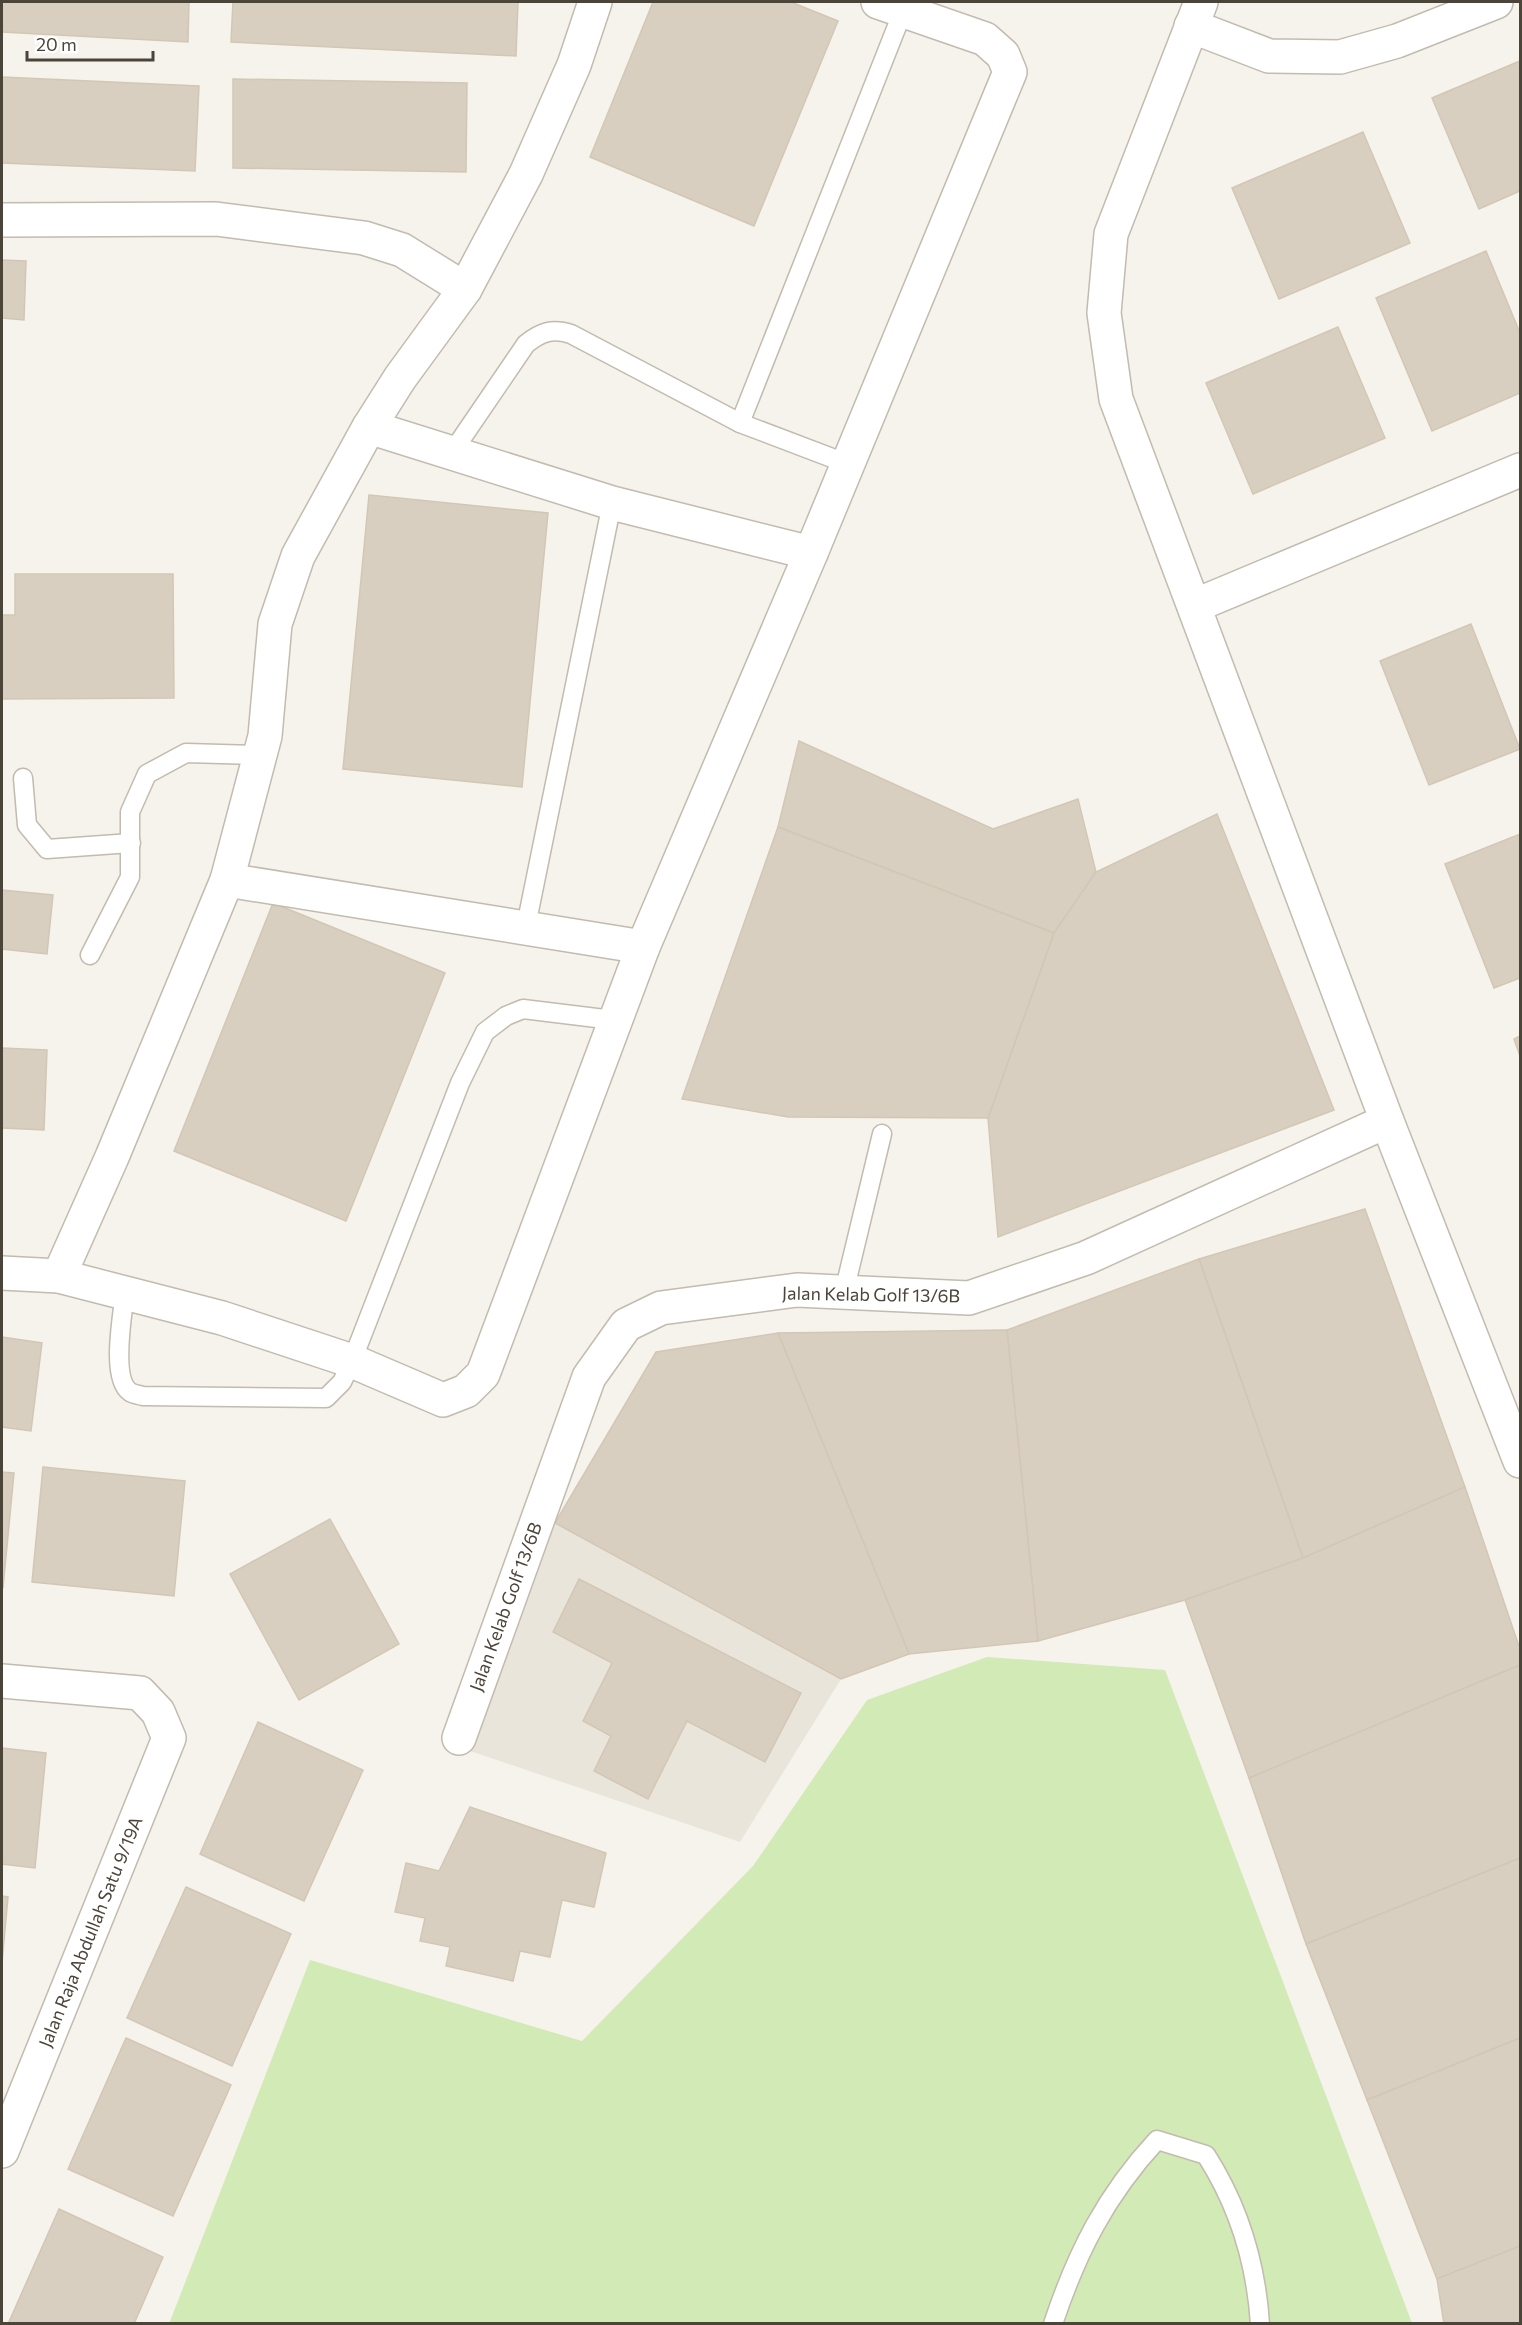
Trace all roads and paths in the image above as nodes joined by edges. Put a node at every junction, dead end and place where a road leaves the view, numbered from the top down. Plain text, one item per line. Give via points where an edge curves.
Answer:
1 (595, 2) edge
2 (1496, 2) edge
3 (890, 6) edge
4 (1196, 14) edge
5 (2, 220) edge
6 (465, 289) junction
7 (740, 423) junction
8 (369, 427) junction
9 (451, 454) junction
10 (848, 464) junction
11 (1521, 470) edge
12 (612, 503) junction
13 (811, 554) junction
14 (1194, 606) junction
15 (258, 755) junction
16 (23, 778) dead end
17 (130, 843) junction
18 (227, 880) junction
19 (526, 926) junction
20 (643, 947) junction
21 (90, 955) dead end
22 (614, 1020) junction
23 (1387, 1121) junction
24 (882, 1134) dead end
25 (2, 1273) edge
26 (59, 1276) junction
27 (125, 1292) junction
28 (844, 1292) junction
29 (352, 1361) junction
30 (1521, 1461) edge
31 (2, 1681) edge
32 (459, 1738) dead end
33 (13, 2097) edge
34 (2, 2151) edge
35 (1053, 2324) edge
36 (1260, 2324) edge

1 - 6 street via 574,65 526,174
2 - 4 street via 1397,41 1340,57 1269,56
3 - 7 lane
3 - 10 street via 985,39 1003,55 1010,72
4 - 14 street via 1111,234 1104,313 1116,399
5 - 6 street via 216,219 364,238 402,250
6 - 8 street
7 - 9 lane via 557,330 540,333 526,344
7 - 10 lane
8 - 9 street
8 - 15 street via 298,556 275,624 265,736
9 - 12 street
10 - 13 street
11 - 14 street
12 - 13 street
12 - 19 lane
13 - 20 street
14 - 23 street
15 - 17 lane via 186,753 147,774 130,812
15 - 18 street
16 - 17 lane via 27,825 47,849
17 - 21 lane via 130,877
18 - 19 street
18 - 26 street
19 - 20 street
20 - 22 street
22 - 29 lane via 523,1010 506,1016 485,1032 460,1083
22 - 29 street via 483,1374 466,1391 443,1400
23 - 28 street, Jalan Kelab Golf 13/6B via 1086,1258 969,1298
23 - 30 street
24 - 28 lane
25 - 26 street
26 - 27 street
27 - 29 street via 222,1318
27 - 29 lane via 118,1349 122,1383 130,1392 143,1396 326,1398 342,1382
28 - 32 street, Jalan Kelab Golf 13/6B via 797,1290 661,1308 626,1325 589,1377
31 - 33 street, Jalan Raja Abdullah Satu 9/19A via 140,1692 158,1712 169,1738
33 - 34 street, Jalan Raja Abdullah Satu 9/19A
35 - 36 lane via 1068,2280 1110,2196 1157,2140 1206,2155 1227,2188 1249,2250

